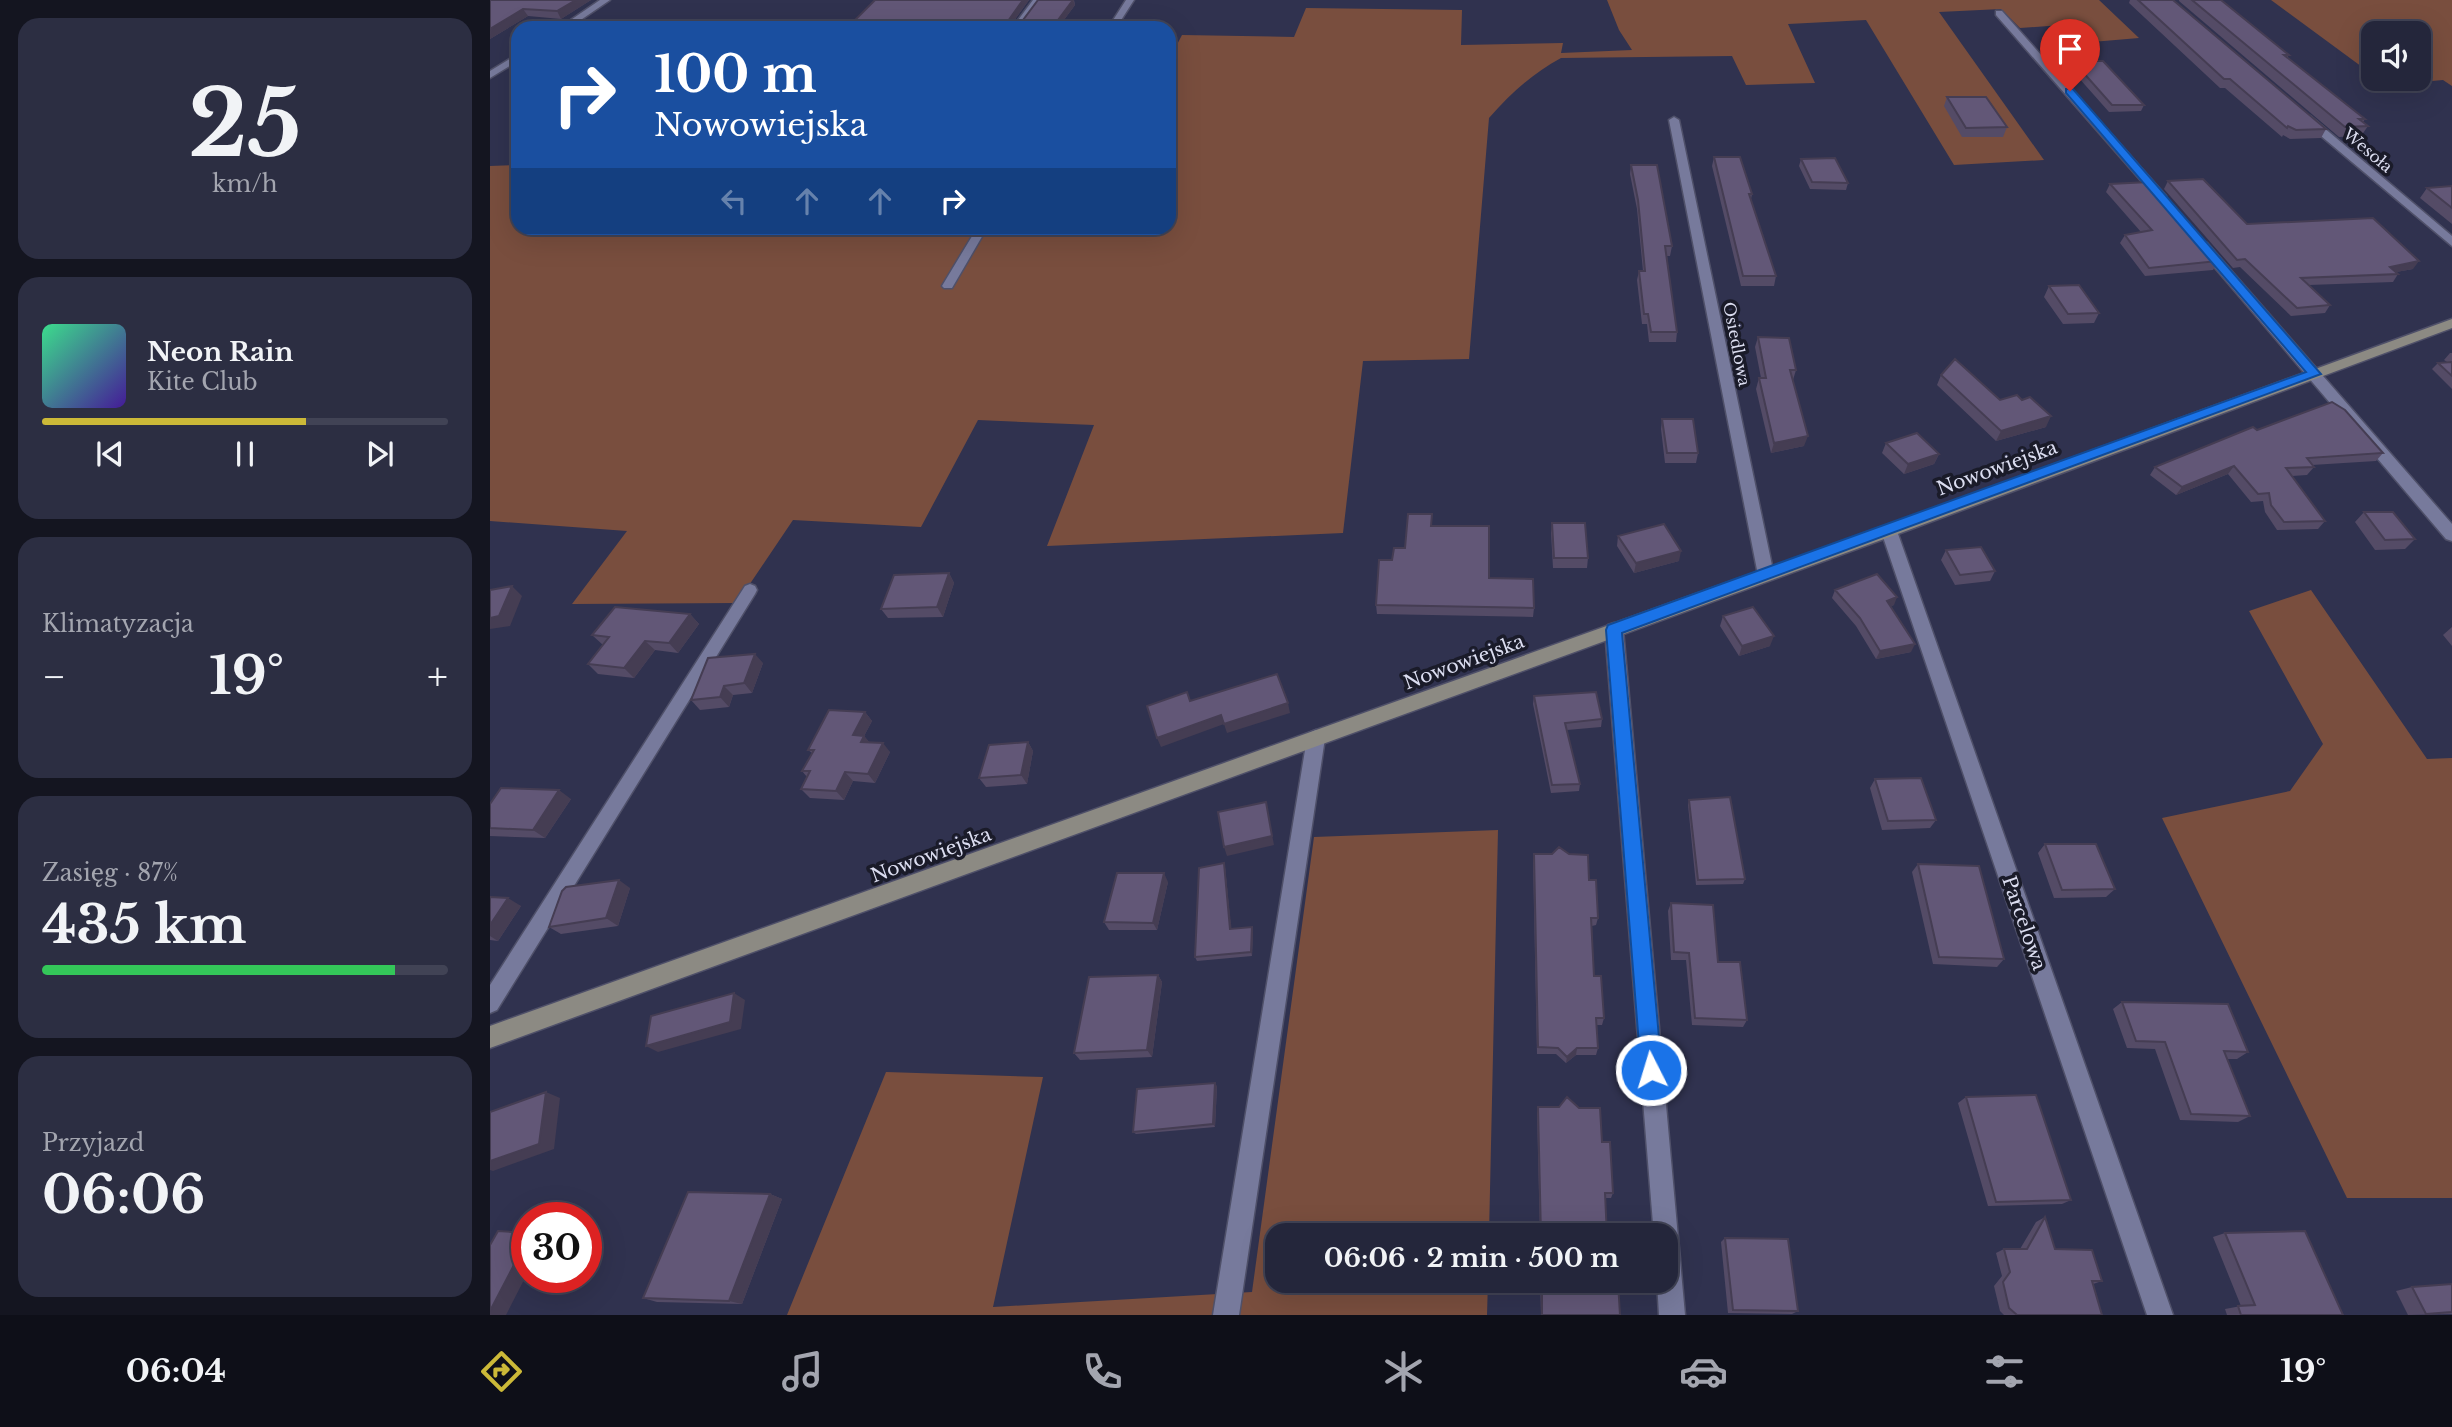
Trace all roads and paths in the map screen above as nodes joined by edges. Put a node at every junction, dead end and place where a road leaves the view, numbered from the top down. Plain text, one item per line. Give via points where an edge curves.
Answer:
1 (606, 0) edge
2 (1037, 0) edge
3 (1130, 0) edge
4 (1999, 13) dead end
5 (574, 21) edge
6 (1021, 21) edge
7 (1116, 21) edge
8 (511, 62) edge
9 (490, 75) edge
10 (2294, 107) edge
11 (1674, 120) dead end
12 (2170, 207) edge
13 (978, 235) edge
14 (2197, 238) edge
15 (2452, 242) edge
16 (948, 286) dead end
17 (2452, 323) edge
18 (2315, 374) junction
19 (1889, 531) junction
20 (2452, 535) edge
21 (1766, 575) junction
22 (750, 590) dead end
23 (1614, 630) junction
24 (1316, 738) junction
25 (490, 1003) edge
26 (490, 1037) edge
27 (1665, 1223) edge
28 (1670, 1293) edge
29 (1226, 1315) edge
30 (1672, 1315) edge
31 (2160, 1315) edge

1 - 5 lane
2 - 6 lane
3 - 7 lane
4 - 12 street
8 - 9 lane
10 - 15 street, Wesoła
11 - 21 street, Osiedlowa
13 - 16 lane
14 - 18 street
17 - 18 street, Nowowiejska
18 - 19 street, Nowowiejska
18 - 20 street
19 - 21 street, Nowowiejska
19 - 31 street, Parcelowa
21 - 23 street, Nowowiejska
22 - 25 lane
23 - 24 street, Nowowiejska
23 - 27 street
24 - 26 street, Nowowiejska
24 - 29 street
28 - 30 street

